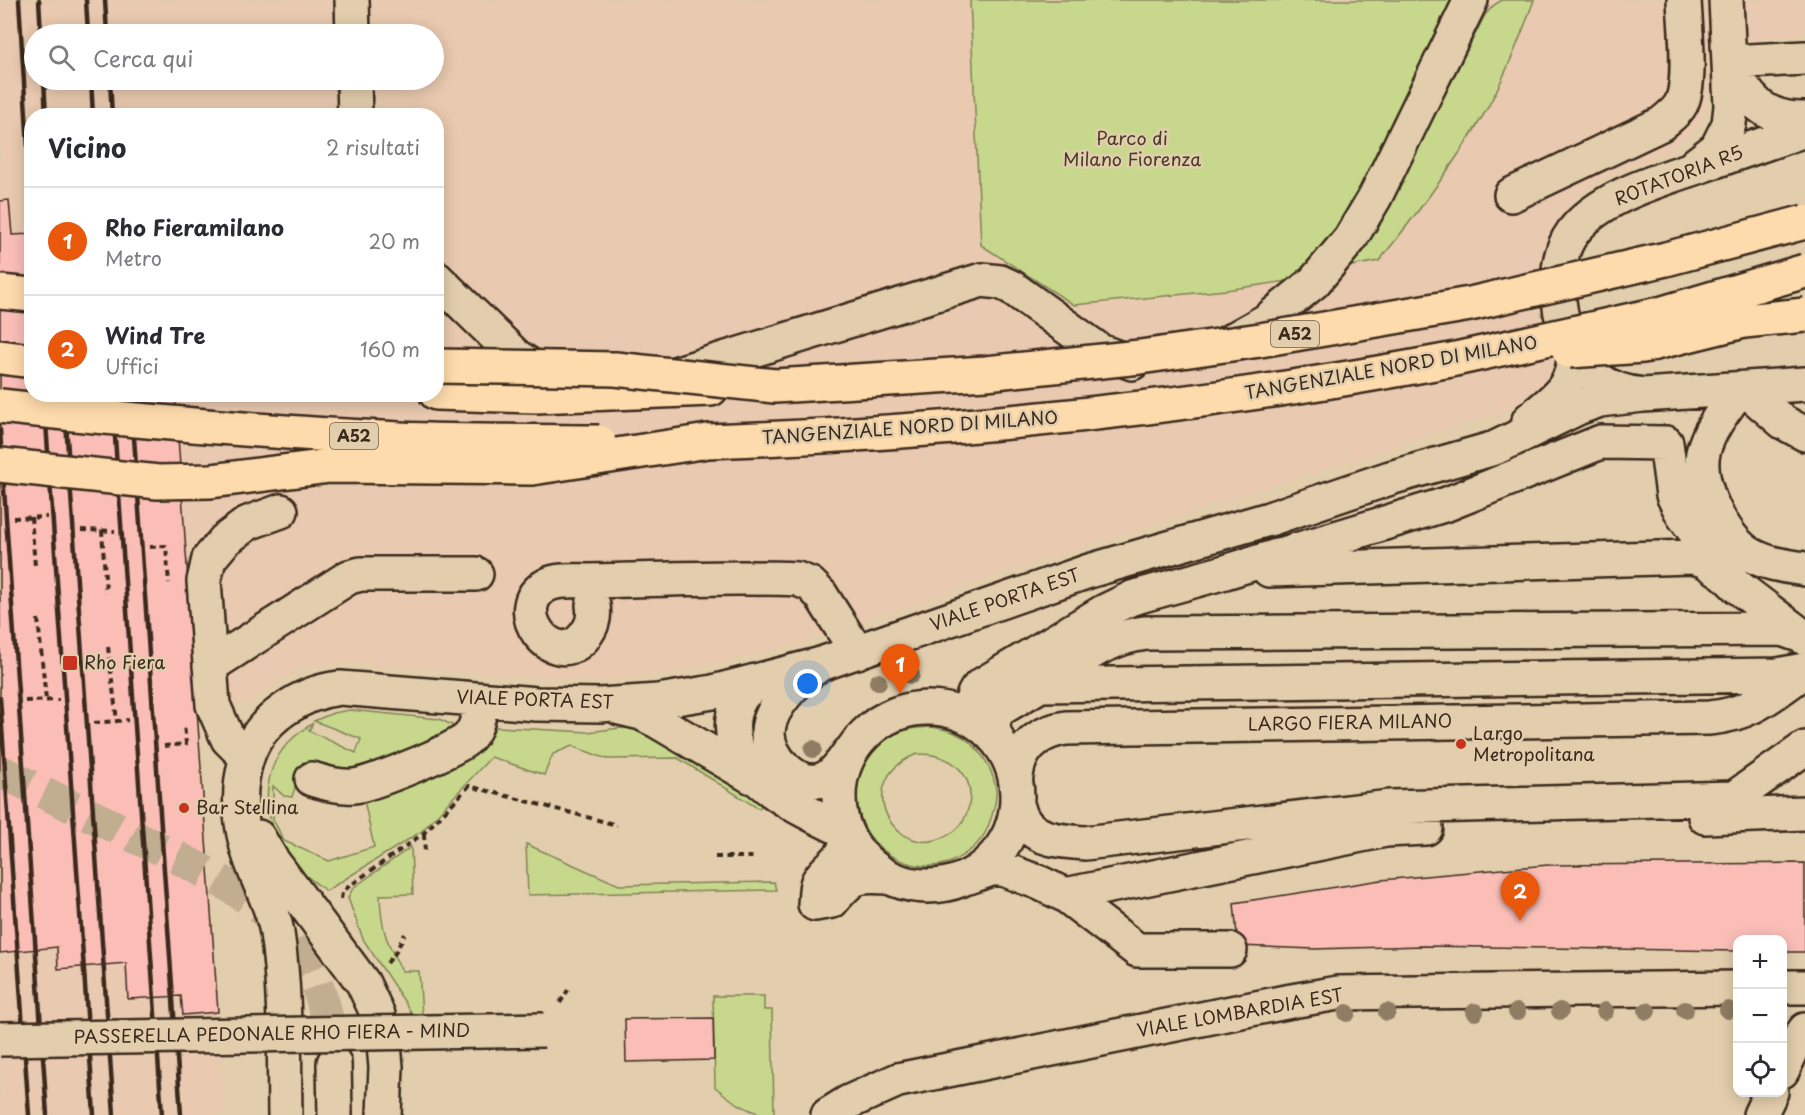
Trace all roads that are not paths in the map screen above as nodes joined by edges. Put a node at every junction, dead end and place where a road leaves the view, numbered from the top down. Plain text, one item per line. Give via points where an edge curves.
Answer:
1 (352, 0) edge
2 (1471, 0) edge
3 (1684, 0) edge
4 (1726, 0) edge
5 (353, 24) edge
6 (1805, 58) edge
7 (1729, 62) junction
8 (354, 90) edge
9 (355, 108) edge
10 (1805, 119) edge
11 (1805, 130) edge
12 (1683, 172) junction
13 (1511, 195) dead end
14 (1805, 222) edge
15 (1805, 270) edge
16 (444, 286) edge
17 (0, 292) edge
18 (24, 294) edge
19 (1805, 315) edge
20 (1574, 352) junction
21 (0, 357) edge
22 (24, 360) edge
23 (1451, 360) junction
24 (444, 366) edge
25 (1805, 384) edge
26 (776, 387) junction
27 (1750, 388) junction
28 (444, 393) edge
29 (1643, 395) junction
30 (1805, 399) edge
31 (0, 406) edge
32 (1805, 434) edge
33 (708, 441) junction
34 (1495, 448) junction
35 (0, 465) edge
36 (281, 511) dead end
37 (1805, 569) edge
38 (1225, 572) junction
39 (476, 574) dead end
40 (1727, 576) junction
41 (593, 605) dead end
42 (1805, 638) edge
43 (857, 651) junction
44 (818, 665) junction
45 (210, 666) junction
46 (1805, 670) edge
47 (761, 681) junction
48 (1041, 684) junction
49 (482, 700) junction
50 (600, 705) junction
51 (990, 732) junction
52 (1805, 748) edge
53 (852, 749) junction
54 (247, 758) junction
55 (312, 779) dead end
56 (761, 783) junction
57 (242, 791) junction
58 (1017, 792) junction
59 (1805, 813) edge
60 (845, 831) junction
61 (888, 877) junction
62 (968, 878) junction
63 (1065, 895) junction
64 (1230, 950) dead end
65 (1787, 987) edge
66 (1805, 987) edge
67 (1733, 988) edge
68 (544, 1030) dead end
69 (1805, 1030) edge
70 (0, 1039) edge
71 (1787, 1061) edge
72 (334, 1063) tunnel mouth
73 (1769, 1097) edge
74 (285, 1115) edge
75 (335, 1115) edge
76 (384, 1115) edge
77 (828, 1115) edge
78 (1760, 1115) edge

1 - 5 street
2 - 16 street via 1375,197 1350,239 1314,282 1266,321 1206,354 1175,363 1128,362 1100,351 1011,287 982,280 649,381 615,386 573,384 544,375 517,357
3 - 13 street via 1687,75 1681,106 1661,124
4 - 7 street
6 - 7 street
7 - 10 street via 1740,84 1761,108 1774,115
7 - 12 street via 1731,106 1725,135 1712,153
8 - 9 street
11 - 12 street, ROTATORIA R5
12 - 20 street, ROTATORIA R5 via 1609,202 1572,232 1559,268 1558,292
14 - 26 highway, A52, bridge via 1470,304 1260,340 986,373
15 - 23 highway, TANGENZIALE NORD DI MILANO / A52, bridge via 1663,313
17 - 18 highway
19 - 23 highway, bridge via 1744,321 1642,346
20 - 29 street, ROTATORIA R5 via 1585,368 1611,388
20 - 34 street, VIALE PORTA EST via 1575,368 1567,386
21 - 22 highway
23 - 33 highway, TANGENZIALE NORD DI MILANO / A52 via 1257,393 1010,422
24 - 26 highway, bridge via 615,369
25 - 27 street, ROTATORIA R5
26 - 28 highway, A52, bridge via 536,396
27 - 29 street, ROTATORIA R5
27 - 30 street
27 - 32 street via 1784,422
27 - 37 street via 1720,416 1705,445 1701,466 1708,497 1734,542 1747,552 1774,564
29 - 34 street, VIALE PORTA EST via 1600,400 1580,407
31 - 33 highway, TANGENZIALE NORD DI MILANO / A52, bridge via 202,426 402,439
33 - 35 highway, bridge via 532,468 330,466 211,481 158,482
34 - 43 street, VIALE PORTA EST via 1089,571
36 - 45 street via 248,523 225,540 208,560 204,581
38 - 40 street via 1690,557 1704,560
38 - 40 street via 1447,504 1601,442 1666,443 1673,495
38 - 51 street via 1132,598 980,686 972,703
39 - 45 street via 349,577
40 - 42 street
41 - 43 street via 590,629 580,641 567,647 552,646 539,638 531,619 531,604 537,592 562,582 797,579 810,584 821,595
42 - 48 street via 1782,629 1146,633 1115,640
43 - 44 street, VIALE PORTA EST
44 - 47 street, VIALE PORTA EST
44 - 53 street via 794,684 772,717 768,732 772,751 790,773 821,780 837,769
45 - 54 street via 213,705 228,739
46 - 48 street via 1778,675
46 - 58 street, LARGO FIERA MILANO via 1750,709 1727,717 1056,729 1031,743 1017,764
47 - 50 street, VIALE PORTA EST via 658,701
47 - 56 street via 740,699 732,729 738,753
48 - 51 street via 1000,709
49 - 50 street, VIALE PORTA EST
49 - 54 street, VIALE PORTA EST via 340,688 324,690 281,712 254,742
49 - 55 street via 472,733 458,746 370,783 334,786
50 - 56 street via 641,713
51 - 53 street via 955,711 926,706 897,712 871,727
51 - 58 street via 1009,757
52 - 58 street via 1734,798 1390,807 1085,843 1036,834 1023,823
53 - 60 street via 839,794
54 - 57 street, VIALE PORTA EST
56 - 60 street
57 - 74 street, VIALE PORTA EST via 245,841 277,931
57 - 76 street, VIALE PORTA EST via 262,846 363,983 378,1015 386,1067
58 - 62 street via 1009,837 991,862
59 - 63 street via 1386,830
60 - 61 street via 869,864
60 - 61 street via 847,844 818,881 815,904 832,901 845,885 861,875
61 - 62 street via 915,886 942,886
62 - 63 street via 1003,869
63 - 64 street via 1137,950
65 - 66 street
67 - 77 street, VIALE LOMBARDIA EST via 1338,993 898,1080
68 - 70 street, PASSERELLA PEDONALE RHO FIERA - MIND, bridge
69 - 71 street
72 - 75 street
73 - 78 street

